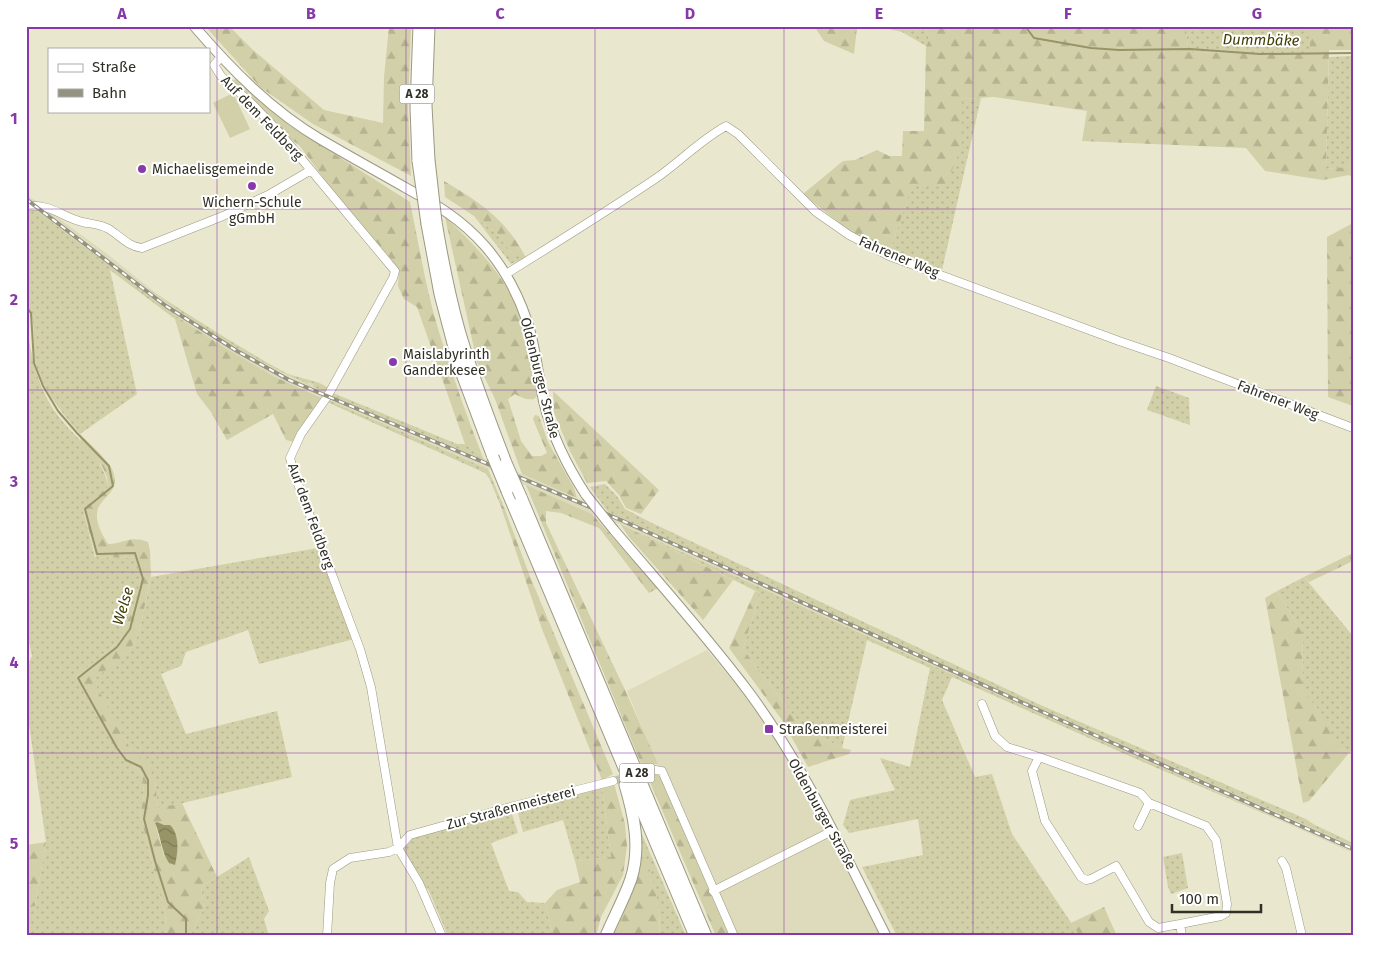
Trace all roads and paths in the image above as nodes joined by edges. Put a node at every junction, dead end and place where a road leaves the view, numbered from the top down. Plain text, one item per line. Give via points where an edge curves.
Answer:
1 (194, 26) edge
2 (419, 26) edge
3 (428, 26) edge
4 (221, 57) junction
5 (424, 161) junction
6 (311, 170) junction
7 (26, 206) edge
8 (431, 223) junction
9 (506, 274) junction
10 (1353, 428) edge
11 (982, 704) dead end
12 (1039, 756) junction
13 (622, 763) junction
14 (655, 770) dead end
15 (613, 781) tunnel mouth
16 (1149, 803) junction
17 (1138, 826) dead end
18 (832, 830) junction
19 (395, 831) junction
20 (410, 835) junction
21 (398, 848) junction
22 (1282, 861) dead end
23 (714, 891) junction
24 (1180, 924) junction
25 (327, 936) edge
26 (442, 936) edge
27 (606, 936) edge
28 (695, 936) edge
29 (706, 936) edge
30 (734, 936) edge
31 (886, 936) edge
32 (1182, 936) edge
33 (1302, 936) edge

1 - 4 main road, Oldenburger Straße
2 - 5 highway, A 28 via 416,107
3 - 5 highway, A 28
4 - 6 street, Auf dem Feldberg via 214,65 221,76 280,133
4 - 9 main road, Oldenburger Straße via 257,92 312,134 444,209 466,226
5 - 8 highway, A 28, bridge
6 - 7 street via 270,194 142,248 97,224 71,218 44,206
6 - 19 street, Auf dem Feldberg via 395,271 290,458 371,687
8 - 13 highway, A 28, bridge via 440,294 459,366 492,457
8 - 29 highway, A 28, bridge via 459,328 506,463
9 - 10 street, Fahrener Weg via 658,177 708,136 726,126 738,134 816,212 849,235 889,256
9 - 18 main road, Oldenburger Straße, bridge via 528,323 544,403 568,466 614,530 749,692 800,770
11 - 12 street via 994,736 1007,747
12 - 16 street via 1140,793
12 - 24 street via 1032,771 1045,821 1082,877 1091,879 1116,866 1148,922 1158,928
13 - 27 highway via 623,780 635,825 636,855 631,878
13 - 28 highway, A 28
14 - 23 street via 662,771
15 - 20 street, Zur Straßenmeisterei
16 - 17 street
16 - 24 street via 1206,826 1216,840 1226,913
18 - 23 street
18 - 31 main road, Oldenburger Straße
19 - 20 street
19 - 21 street, Auf dem Feldberg
20 - 21 street
21 - 25 street via 350,858 333,869
21 - 26 street, Auf dem Feldberg via 419,883
22 - 33 street
23 - 30 street
24 - 32 street

